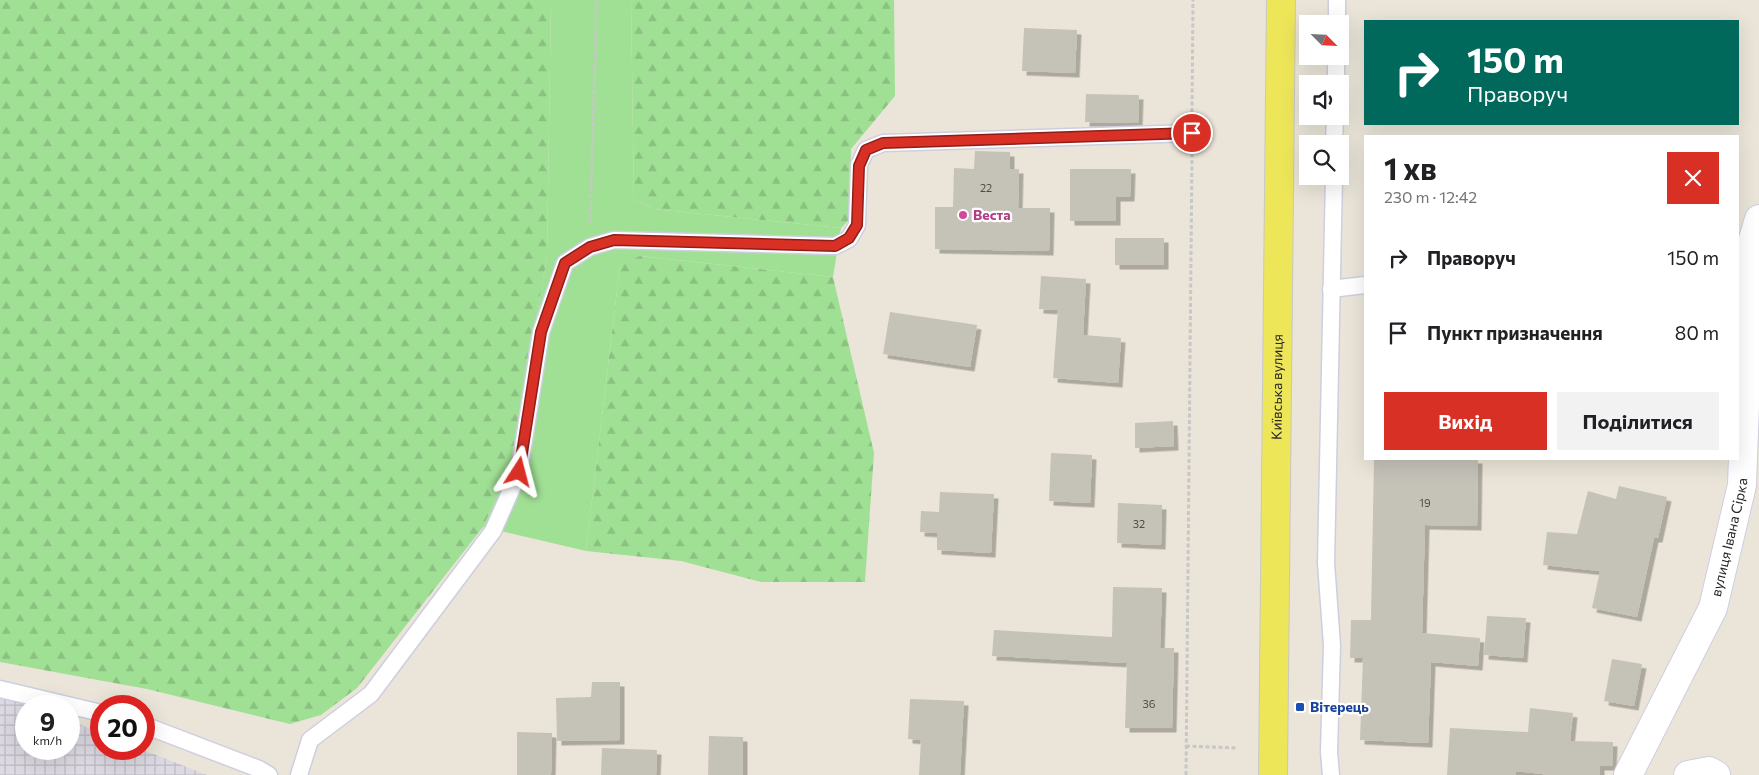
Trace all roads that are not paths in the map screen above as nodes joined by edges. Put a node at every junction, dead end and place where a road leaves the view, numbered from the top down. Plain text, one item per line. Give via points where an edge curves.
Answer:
1 (1281, 0) edge
2 (1337, 0) edge
3 (1337, 15) edge
4 (1192, 133) road end
5 (1334, 185) edge
6 (1759, 219) edge
7 (1744, 246) edge
8 (1364, 285) edge
9 (1331, 289) junction
10 (0, 689) edge
11 (90, 710) edge
12 (155, 729) edge
13 (268, 775) edge
14 (299, 775) edge
15 (1273, 775) edge
16 (1331, 775) edge
17 (1628, 775) edge
18 (1688, 775) edge
19 (1716, 775) edge

1 - 15 main road, Київська вулиця
2 - 3 lane
4 - 14 lane via 883,143 866,150 859,166 857,225 849,238 835,246 614,240 590,247 565,263 541,332 519,472 493,531 371,694 310,740
5 - 9 lane
6 - 7 street, вулиця Івана Сірка
7 - 17 street, вулиця Івана Сірка via 1742,485 1713,608
8 - 9 lane
9 - 16 lane via 1326,563 1332,645
10 - 11 lane
12 - 13 lane
18 - 19 street via 1709,771

